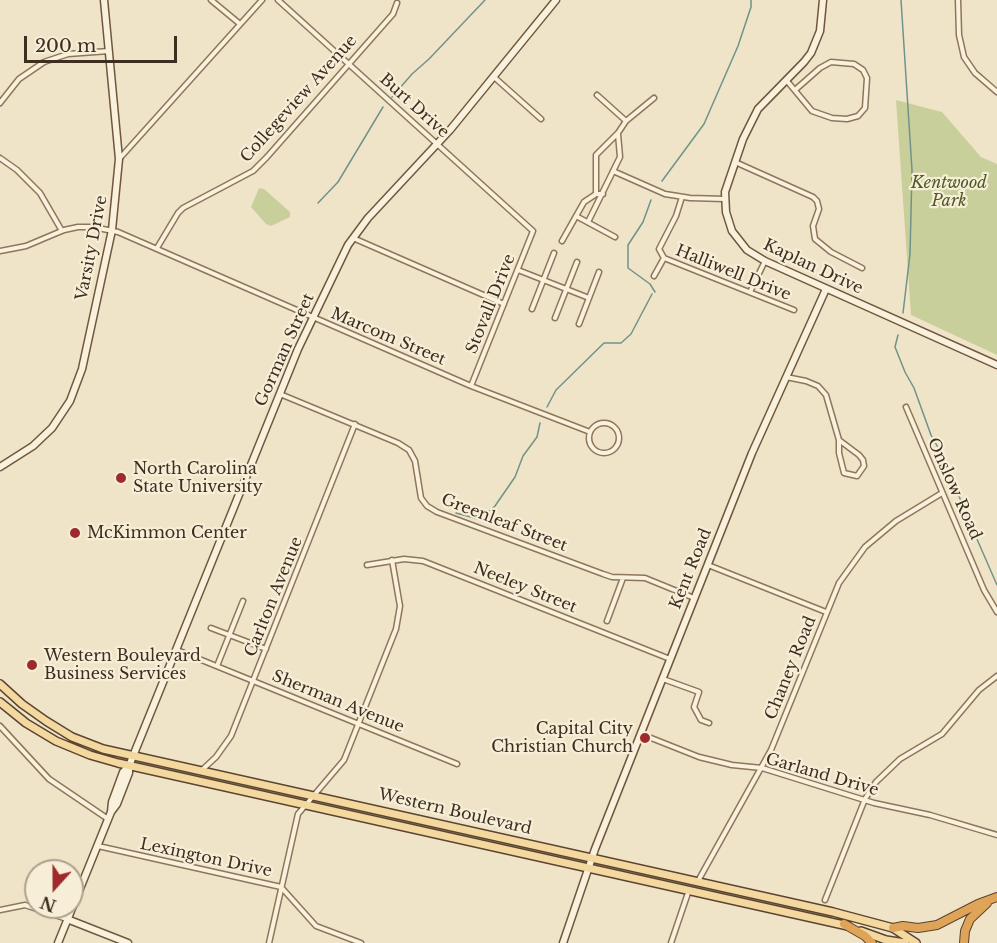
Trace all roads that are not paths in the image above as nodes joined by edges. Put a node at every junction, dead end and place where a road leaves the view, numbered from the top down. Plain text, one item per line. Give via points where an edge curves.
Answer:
1 (104, 0) edge
2 (211, 0) edge
3 (261, 0) edge
4 (278, 0) edge
5 (556, 0) edge
6 (823, 0) edge
7 (958, 0) edge
8 (397, 3) dead end
9 (240, 24) junction
10 (109, 51) junction
11 (349, 64) junction
12 (494, 76) junction
13 (787, 81) junction
14 (795, 90) junction
15 (997, 92) edge
16 (597, 96) dead end
17 (654, 98) dead end
18 (0, 103) edge
19 (541, 119) dead end
20 (626, 121) junction
21 (618, 133) junction
22 (438, 144) junction
23 (0, 159) edge
24 (119, 159) junction
25 (735, 162) junction
26 (613, 171) junction
27 (596, 194) junction
28 (603, 194) junction
29 (682, 197) junction
30 (725, 199) junction
31 (576, 216) junction
32 (588, 222) junction
33 (112, 230) junction
34 (62, 231) junction
35 (533, 231) joint
36 (615, 237) dead end
37 (353, 238) junction
38 (562, 241) dead end
39 (157, 248) junction
40 (0, 251) edge
41 (555, 253) dead end
42 (664, 258) junction
43 (765, 261) junction
44 (577, 262) dead end
45 (862, 268) dead end
46 (518, 270) junction
47 (599, 273) dead end
48 (654, 276) dead end
49 (544, 280) junction
50 (566, 289) junction
51 (826, 289) junction
52 (750, 292) junction
53 (589, 298) junction
54 (504, 304) junction
55 (532, 309) dead end
56 (794, 310) dead end
57 (313, 317) junction
58 (555, 318) dead end
59 (579, 324) dead end
60 (997, 365) edge
61 (785, 377) junction
62 (471, 386) junction
63 (280, 394) junction
64 (906, 407) dead end
65 (355, 424) junction
66 (591, 432) junction
67 (839, 440) junction
68 (0, 467) edge
69 (942, 493) junction
70 (392, 560) junction
71 (367, 565) dead end
72 (708, 565) junction
73 (623, 578) junction
74 (694, 598) junction
75 (243, 601) dead end
76 (826, 612) junction
77 (997, 612) edge
78 (607, 621) dead end
79 (211, 628) dead end
80 (230, 635) junction
81 (266, 649) junction
82 (177, 650) junction
83 (670, 659) junction
84 (217, 666) junction
85 (997, 676) edge
86 (663, 679) junction
87 (253, 681) junction
88 (0, 684) edge
89 (0, 702) edge
90 (709, 723) dead end
91 (360, 724) junction
92 (0, 726) edge
93 (641, 734) junction
94 (133, 755) junction
95 (457, 764) dead end
96 (129, 766) junction
97 (762, 768) junction
98 (201, 770) junction
99 (314, 795) junction
100 (865, 799) junction
101 (305, 805) junction
102 (110, 816) junction
103 (997, 835) edge
104 (98, 846) junction
105 (591, 863) junction
106 (84, 880) edge
107 (697, 881) junction
108 (281, 887) junction
109 (689, 890) junction
110 (994, 899) edge
111 (825, 900) dead end
112 (24, 905) edge
113 (0, 910) edge
114 (68, 919) joint
115 (844, 924) junction
116 (893, 928) junction
117 (58, 943) edge
118 (128, 943) edge
119 (269, 943) edge
120 (361, 943) edge
121 (563, 943) edge
122 (671, 943) edge
123 (872, 943) edge
124 (905, 943) edge
125 (916, 943) edge
126 (964, 943) edge

1 - 10 street, Varsity Drive
2 - 9 street
3 - 9 street
4 - 11 street, Burt Drive
5 - 12 street, Gorman Street
6 - 13 street, Kaplan Drive via 815,43
7 - 15 street via 964,57
8 - 11 street, Collegeview Avenue via 393,14
9 - 24 street
10 - 18 street via 68,54 44,62 19,79
10 - 24 street, Varsity Drive
11 - 22 street, Burt Drive
11 - 39 street, Collegeview Avenue via 253,171 178,213
12 - 19 street
12 - 22 street, Gorman Street
13 - 14 street
13 - 25 street, Kaplan Drive via 754,115
14 - 14 street via 812,111 832,118 851,118 865,108 867,78 854,64 831,62
16 - 20 street
17 - 20 street
20 - 21 street
21 - 26 street via 620,157
21 - 27 street via 596,155
22 - 35 street, Burt Drive
22 - 37 street, Gorman Street
23 - 34 street via 40,193
24 - 33 street, Varsity Drive
25 - 30 street, Kaplan Drive
25 - 45 street via 813,197 819,209 813,226 815,239
26 - 28 street
26 - 29 street via 665,195
27 - 28 street
27 - 31 street via 584,202
28 - 32 street
29 - 30 street
29 - 42 street via 659,249
30 - 43 street, Kaplan Drive via 728,221 737,238
31 - 32 street
31 - 38 street
32 - 36 street
33 - 34 street, Marcom Street via 93,226
33 - 39 street, Marcom Street
33 - 68 street, Varsity Drive via 82,369 70,400 45,436
34 - 40 street, Marcom Street via 26,246
35 - 46 street, Stovall Drive
37 - 54 street
37 - 57 street, Gorman Street
39 - 57 street, Marcom Street
41 - 49 street
42 - 48 street
42 - 52 street, Halliwell Drive
43 - 51 street, Kaplan Drive
43 - 52 street
44 - 50 street
46 - 49 street
46 - 54 street, Stovall Drive
47 - 53 street
49 - 50 street
49 - 55 street
50 - 53 street
50 - 58 street
51 - 60 street, Kaplan Drive
51 - 61 street, Kent Road
52 - 56 street, Halliwell Drive
53 - 59 street
54 - 62 street, Stovall Drive
57 - 62 street, Marcom Street
57 - 63 street, Gorman Street
61 - 67 street via 818,386 826,395
61 - 72 street, Kent Road
62 - 66 street, Marcom Street
63 - 65 street, Greenleaf Street
63 - 82 street, Gorman Street
64 - 69 street, Onslow Road
65 - 73 street, Greenleaf Street via 409,450 415,460 421,498 437,512
65 - 81 street, Carlton Avenue
66 - 66 street, Marcom Street via 590,442 598,451 609,451 617,445 619,434 608,423 597,425
67 - 67 street via 864,460 857,476 844,472
69 - 76 street, Chaney Road via 896,521 865,547 839,583
69 - 77 street, Onslow Road
70 - 71 street, Neeley Street
70 - 83 street, Neeley Street via 428,563
70 - 91 street via 399,617
72 - 74 street, Kent Road
72 - 76 street
73 - 74 street, Greenleaf Street via 645,578
73 - 78 street
74 - 83 street, Kent Road
75 - 80 street
76 - 97 street, Chaney Road
79 - 80 street
80 - 81 street
80 - 84 street
81 - 87 street, Carlton Avenue
82 - 84 street, Sherman Avenue
82 - 94 street, Gorman Street
83 - 86 street, Kent Road
84 - 87 street, Sherman Avenue
85 - 100 street via 979,690 942,734 886,771
86 - 90 street via 699,692 694,707 701,720
86 - 93 street, Kent Road
87 - 91 street, Sherman Avenue
87 - 98 street, Carlton Avenue via 231,736
88 - 94 main road, Western Boulevard via 64,733
89 - 96 main road, Western Boulevard via 56,741
91 - 95 street, Sherman Avenue
91 - 99 street via 344,760
92 - 102 street via 49,779
93 - 97 street, Garland Drive via 699,757
93 - 105 street, Kent Road
94 - 96 street, Gorman Street
94 - 98 main road, Western Boulevard
96 - 101 main road, Western Boulevard
96 - 102 street, Gorman Street via 123,772
97 - 100 street, Garland Drive
97 - 107 street, Chaney Road
98 - 99 main road, Western Boulevard
99 - 101 street
99 - 105 main road, Western Boulevard
100 - 103 street, Garland Drive
100 - 111 street
101 - 105 main road, Western Boulevard
101 - 108 street via 297,816
102 - 104 street, Gorman Street
104 - 106 street, Gorman Street
104 - 108 street, Lexington Drive
105 - 107 main road, Western Boulevard
105 - 109 main road, Western Boulevard
105 - 121 street, Kent Road
107 - 116 main road, Western Boulevard
108 - 119 street
108 - 120 street, Lexington Drive via 316,926
109 - 115 main road, Western Boulevard
109 - 122 street
110 - 116 highway via 937,925
110 - 126 highway via 970,919
112 - 113 street
114 - 117 street, Gorman Street
114 - 118 street
115 - 123 highway
115 - 124 main road, Western Boulevard
116 - 125 main road, Western Boulevard

